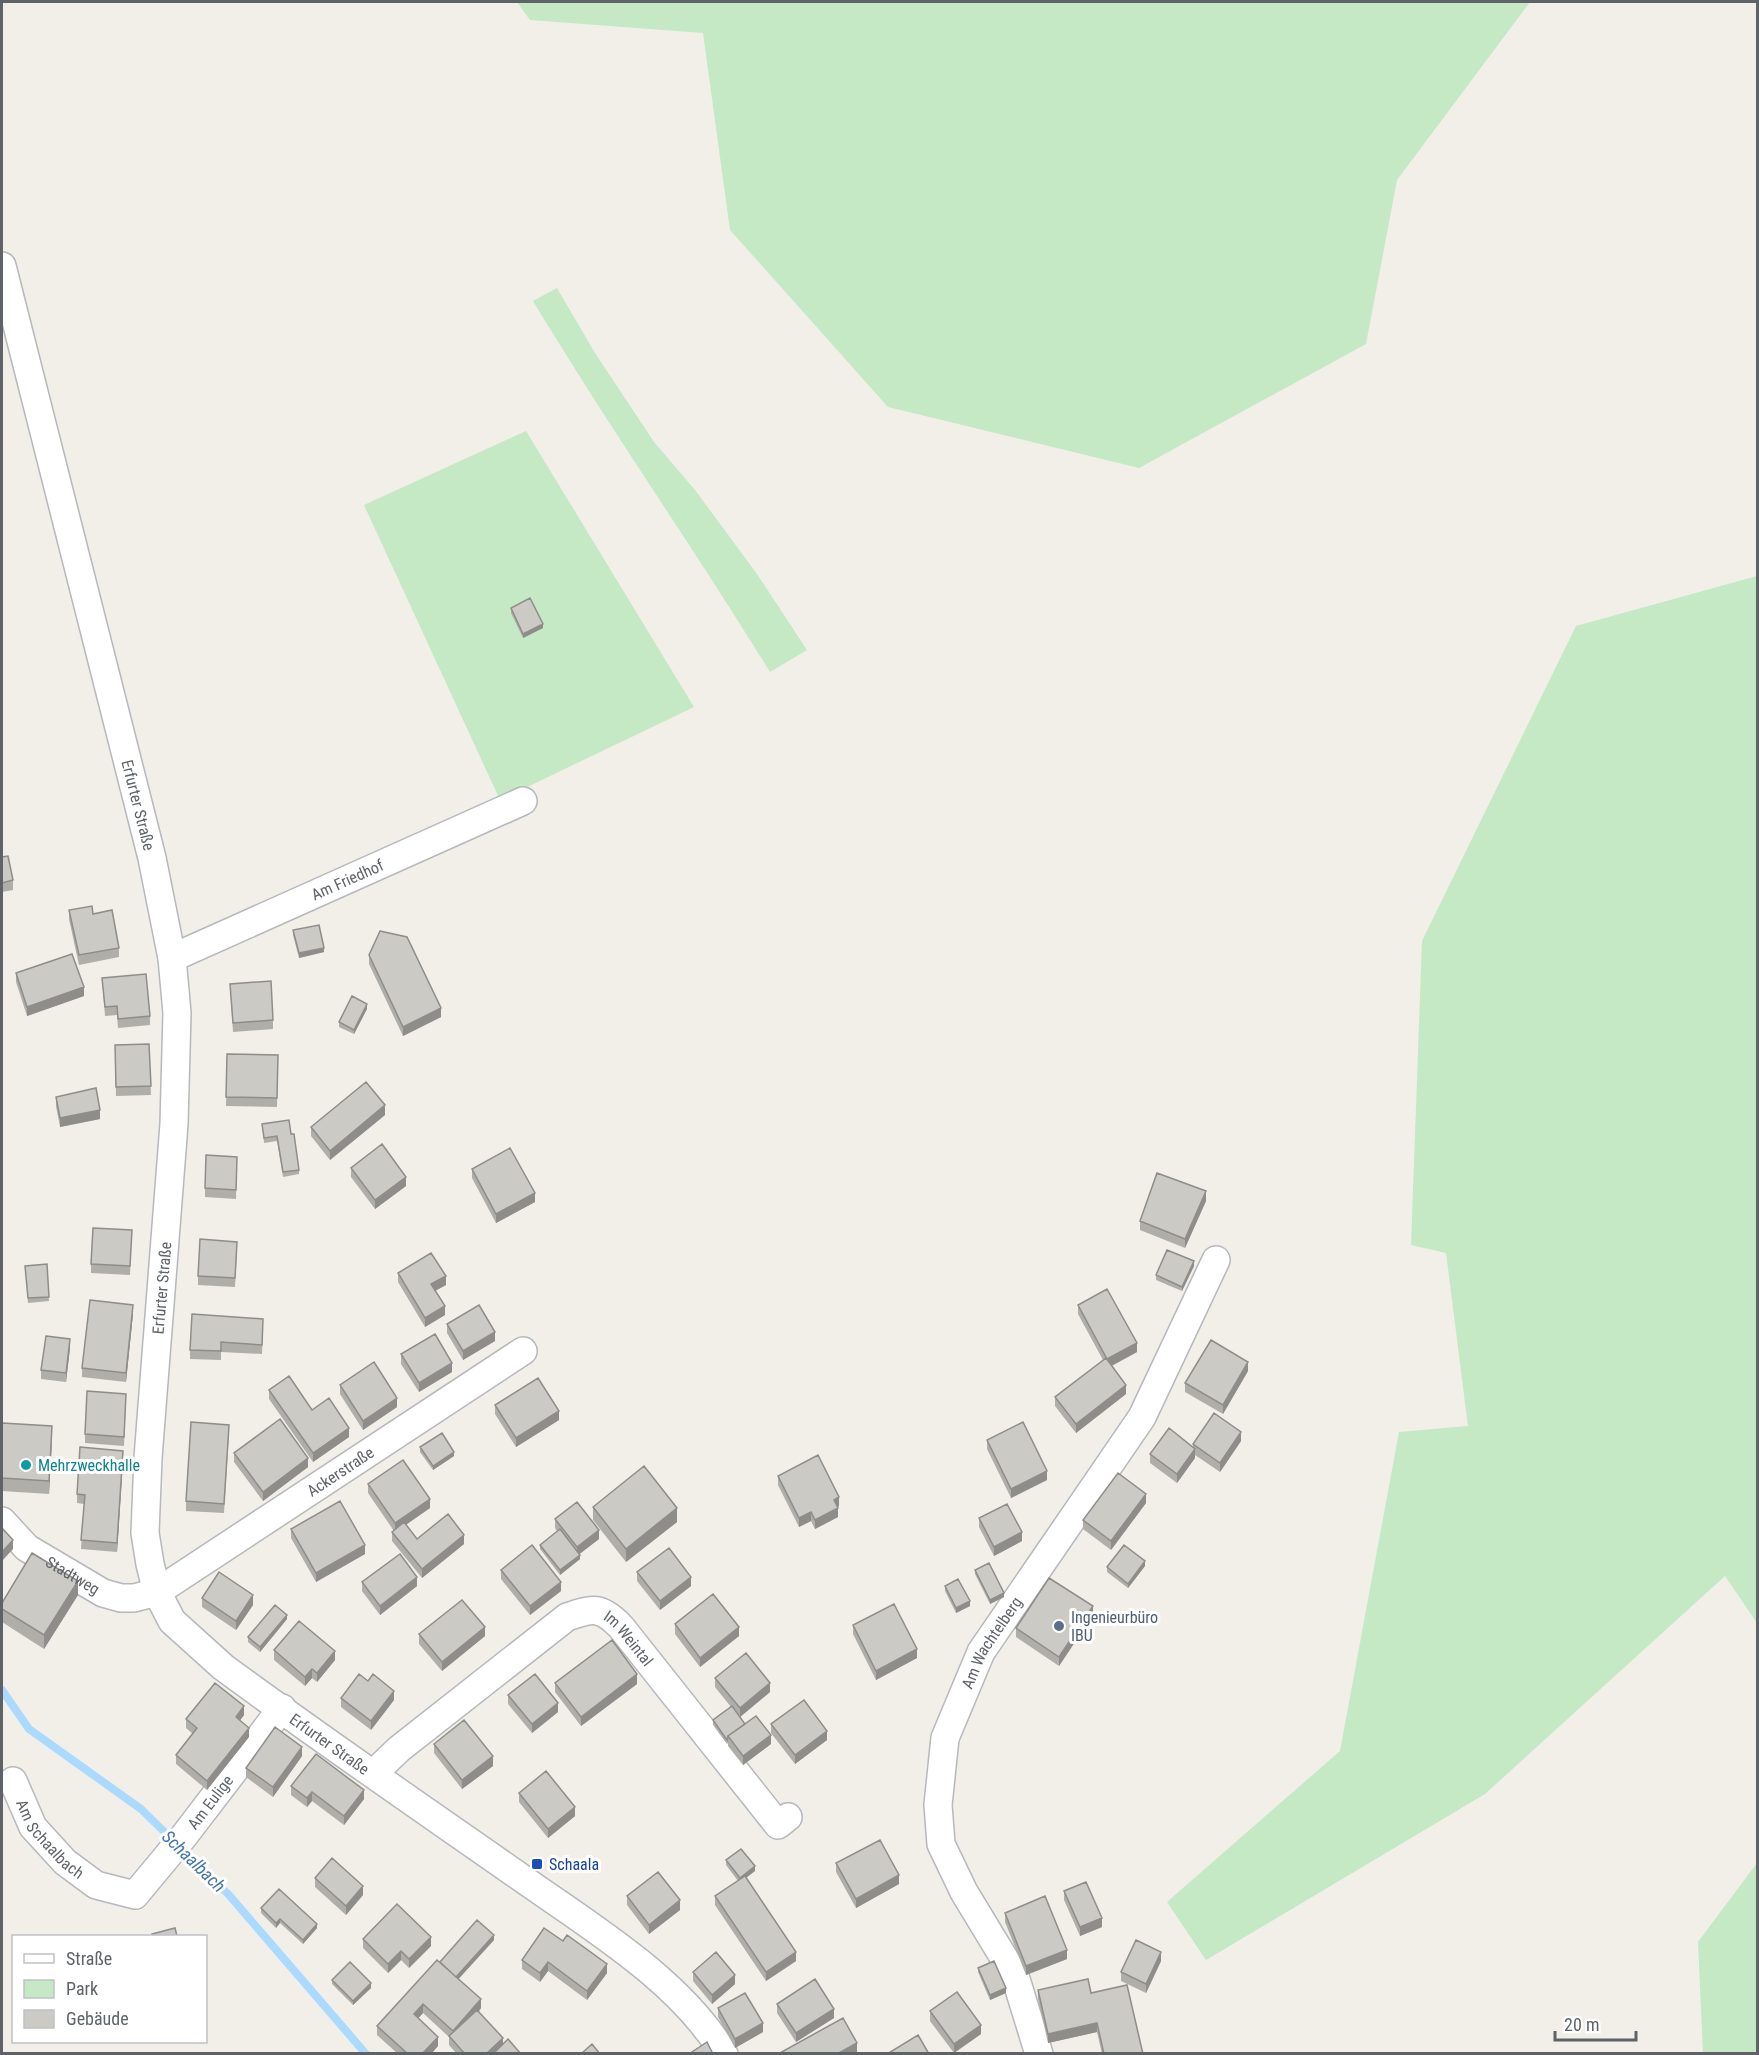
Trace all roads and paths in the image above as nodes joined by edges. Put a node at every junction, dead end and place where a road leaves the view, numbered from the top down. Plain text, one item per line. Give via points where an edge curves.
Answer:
1 (2, 266) edge
2 (523, 801) dead end
3 (172, 958) junction
4 (1216, 1260) dead end
5 (524, 1351) dead end
6 (2, 1521) edge
7 (157, 1592) junction
8 (282, 1708) junction
9 (374, 1773) junction
10 (13, 1781) dead end
11 (788, 1817) dead end
12 (135, 1895) joint
13 (724, 2054) edge
14 (1039, 2054) edge

1 - 3 street, Erfurter Straße via 152,858
2 - 3 street, Am Friedhof
3 - 7 street, Erfurter Straße via 177,1013 174,1124 145,1533
4 - 14 street, Am Wachtelberg via 1142,1417 981,1652 945,1738 938,1805 941,1844 964,1892 1015,1976
5 - 7 street, Ackerstraße
6 - 7 street, Stadtweg via 27,1548 103,1593 134,1598
7 - 8 street, Erfurter Straße via 172,1622 223,1667
8 - 9 street, Erfurter Straße
8 - 12 street, Am Eulige
9 - 11 street, Im Weintal via 567,1617 598,1610 621,1627 778,1825
9 - 13 street, Erfurter Straße via 652,1973 689,2008
10 - 12 street, Am Schaalbach via 33,1827 65,1862 96,1885

